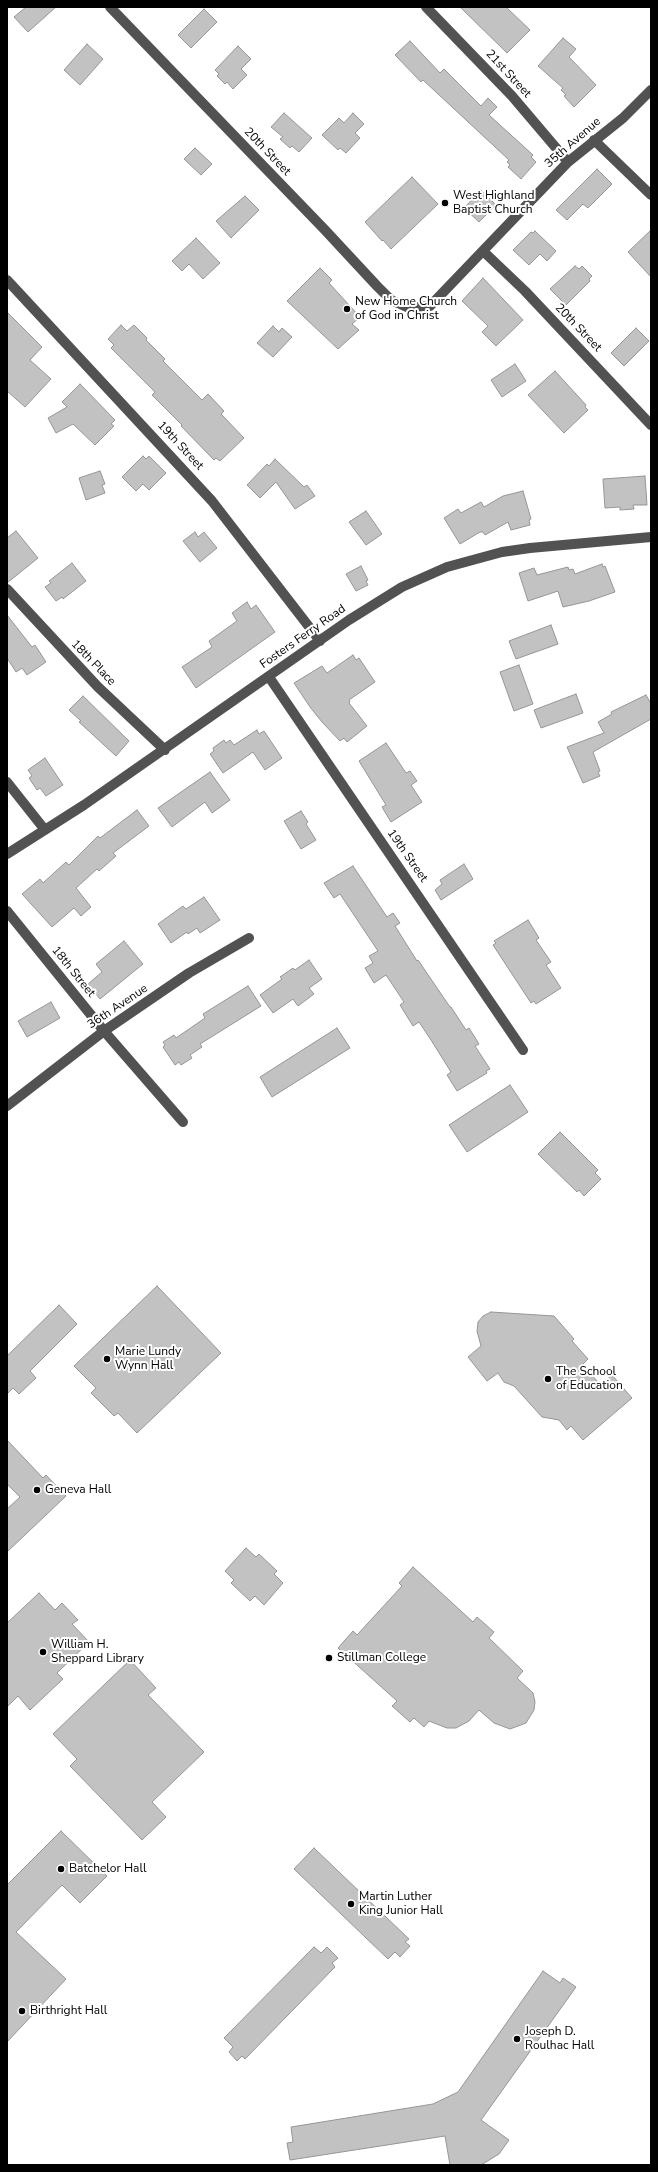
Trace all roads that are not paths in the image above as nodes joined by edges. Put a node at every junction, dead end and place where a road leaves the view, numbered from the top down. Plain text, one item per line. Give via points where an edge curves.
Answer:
1 (110, 7) edge
2 (426, 7) edge
3 (651, 90) edge
4 (594, 140) junction
5 (568, 162) junction
6 (651, 195) edge
7 (484, 251) junction
8 (7, 280) edge
9 (409, 308) joint
10 (651, 426) edge
11 (651, 537) edge
12 (7, 589) edge
13 (320, 641) junction
14 (269, 676) junction
15 (165, 750) junction
16 (7, 782) edge
17 (45, 830) junction
18 (7, 854) edge
19 (7, 911) edge
20 (249, 938) dead end
21 (104, 1031) junction
22 (523, 1050) dead end
23 (7, 1106) edge
24 (183, 1122) dead end

1 - 9 street, 20th Street via 377,286 391,300
2 - 5 street, 21st Street via 512,96
3 - 4 street, 35th Avenue via 623,118
4 - 5 street, 35th Avenue
4 - 6 street
5 - 7 street, 35th Avenue
7 - 9 street, 35th Avenue via 430,306
7 - 10 street, 20th Street via 525,291
8 - 13 street, 19th Street via 212,501
11 - 13 street, Fosters Ferry Road via 530,548 474,558 402,587
12 - 15 street, 18th Place via 98,687
13 - 14 street, Fosters Ferry Road
14 - 15 street, Fosters Ferry Road
14 - 22 street, 19th Street
15 - 17 street, Fosters Ferry Road
16 - 17 street
17 - 18 street, Fosters Ferry Road
19 - 21 street, 18th Street
20 - 21 street, 36th Avenue via 189,973
21 - 23 street, 36th Avenue
21 - 24 street, 18th Street

